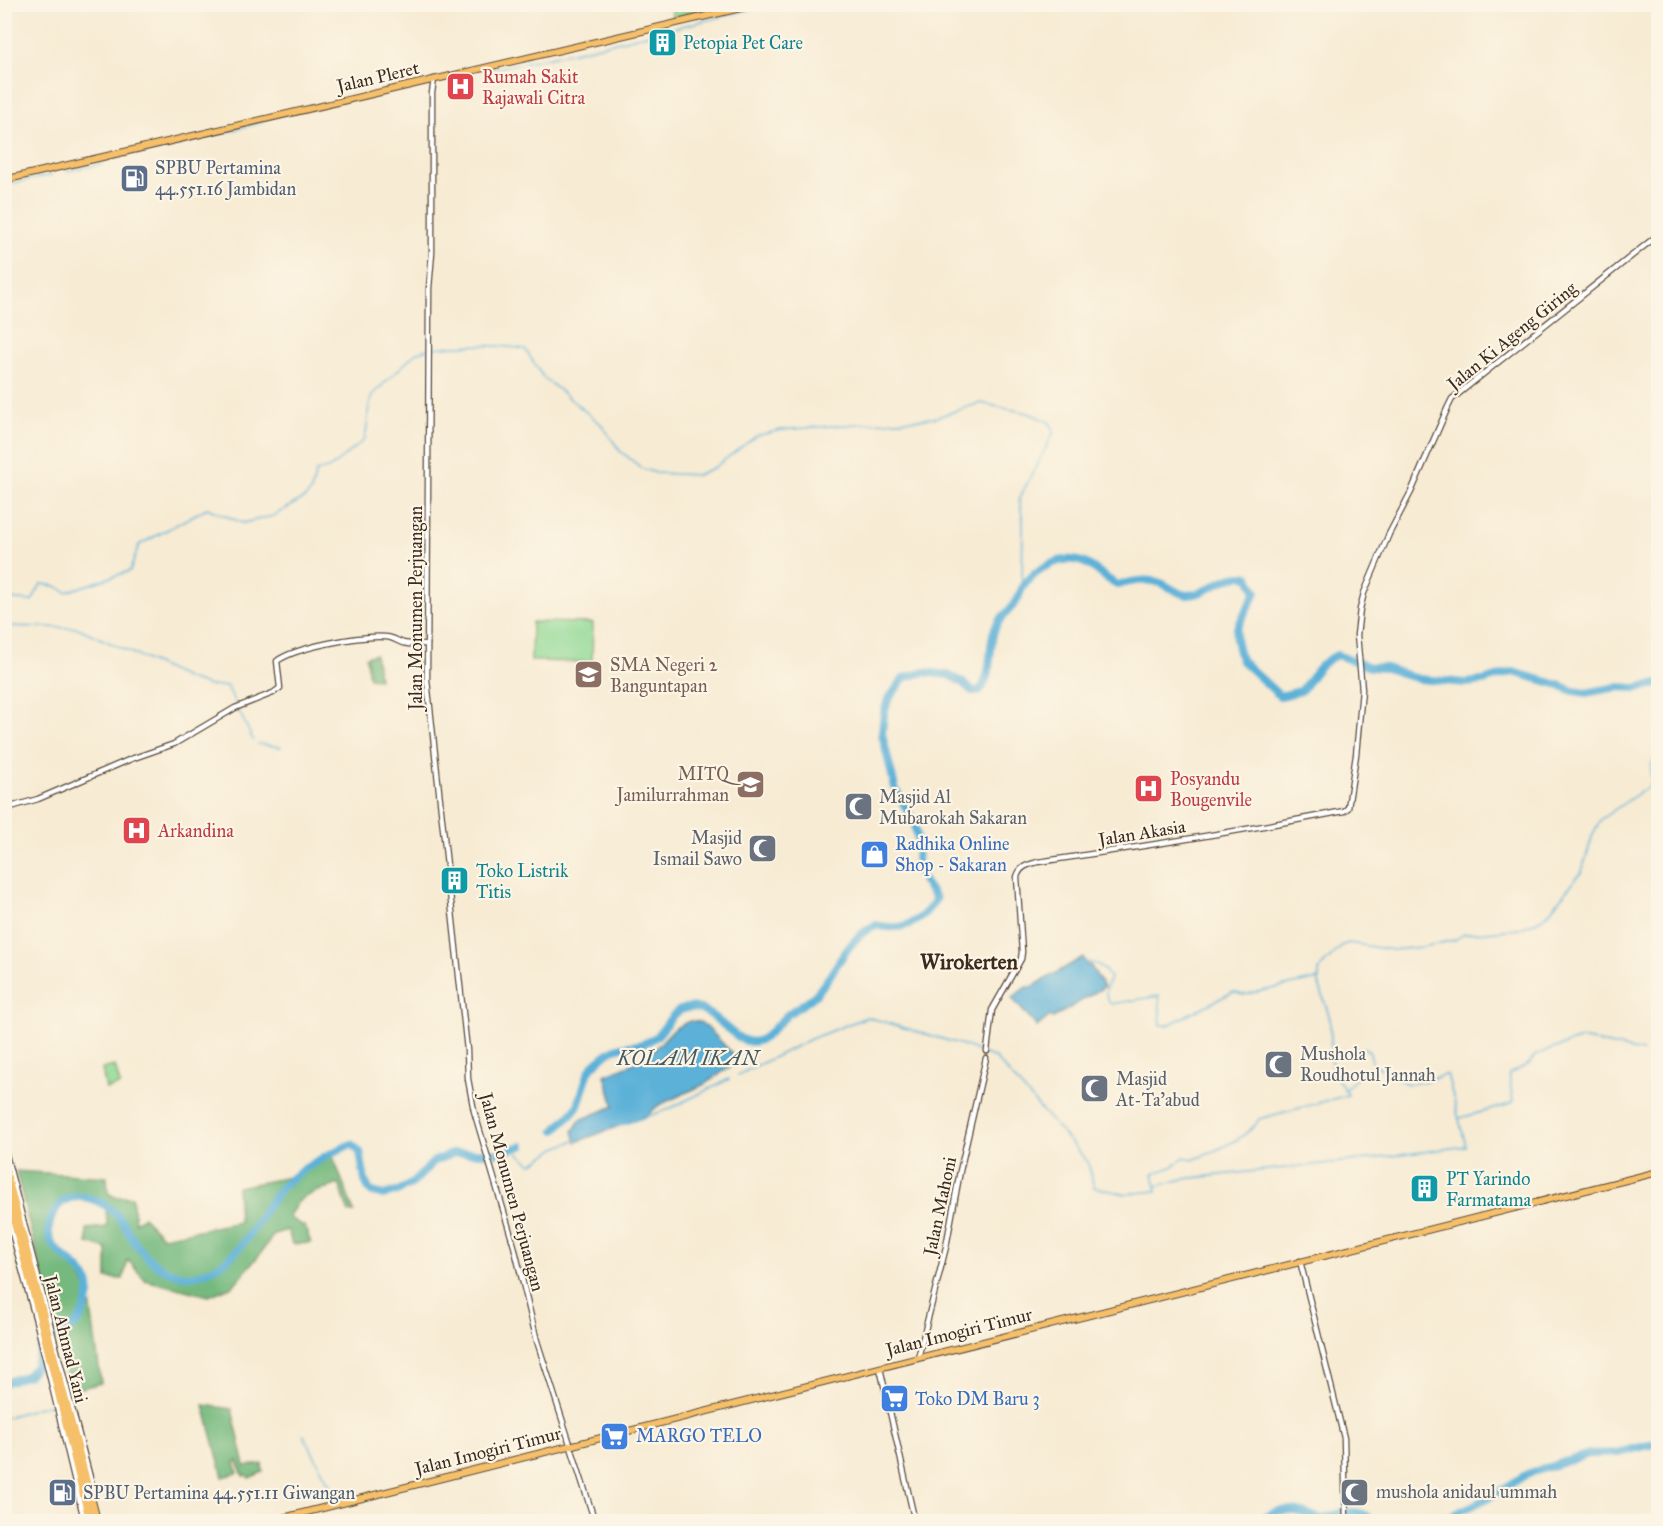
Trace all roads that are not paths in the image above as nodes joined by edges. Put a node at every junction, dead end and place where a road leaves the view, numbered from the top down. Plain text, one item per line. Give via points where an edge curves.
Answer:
1 (758, 4) edge
2 (434, 79) junction
3 (4, 180) edge
4 (1659, 235) edge
5 (427, 644) junction
6 (4, 809) edge
7 (1344, 811) joint
8 (987, 1051) dead end
9 (986, 1058) dead end
10 (4, 1147) edge
11 (7, 1169) edge
12 (1659, 1172) edge
13 (4, 1184) edge
14 (11, 1204) edge
15 (1300, 1261) junction
16 (918, 1358) junction
17 (54, 1364) junction
18 (880, 1368) junction
19 (569, 1445) junction
20 (75, 1446) junction
21 (92, 1501) junction
22 (89, 1521) edge
23 (97, 1521) edge
24 (267, 1521) edge
25 (594, 1521) edge
26 (915, 1521) edge
27 (1346, 1521) edge

1 - 2 main road, Jalan Pleret
2 - 3 main road, Jalan Pleret
2 - 5 street, Jalan Monumen Perjuangan
4 - 7 street, Jalan Ki Ageng Giring via 1450,402 1364,593 1357,625 1362,679 1355,766 1349,805
5 - 6 street via 366,637 288,655 277,661 280,688 273,693 237,707 168,747 38,800
5 - 19 street, Jalan Monumen Perjuangan via 428,709 468,1079 537,1341
7 - 8 street, Jalan Akasia via 1024,867 1018,874 1021,959 992,1010
9 - 16 street, Jalan Mahoni
10 - 11 street
11 - 14 highway, Jalan Ahmad Yani
12 - 15 main road, Jalan Imogiri Timur
13 - 14 highway, Jalan Ahmad Yani
14 - 17 highway, Jalan Ahmad Yani
15 - 16 main road, Jalan Imogiri Timur
15 - 27 street via 1344,1438
16 - 18 main road, Jalan Imogiri Timur
17 - 20 highway, Jalan Ahmad Yani
17 - 21 street via 93,1489
17 - 22 street via 82,1511
18 - 19 main road, Jalan Imogiri Timur
18 - 26 street
19 - 24 main road, Jalan Imogiri Timur
19 - 25 street, Jalan Monumen Perjuangan
20 - 21 highway, Jalan Ahmad Yani
20 - 22 highway, Jalan Ahmad Yani
21 - 23 highway, Jalan Ahmad Yani

